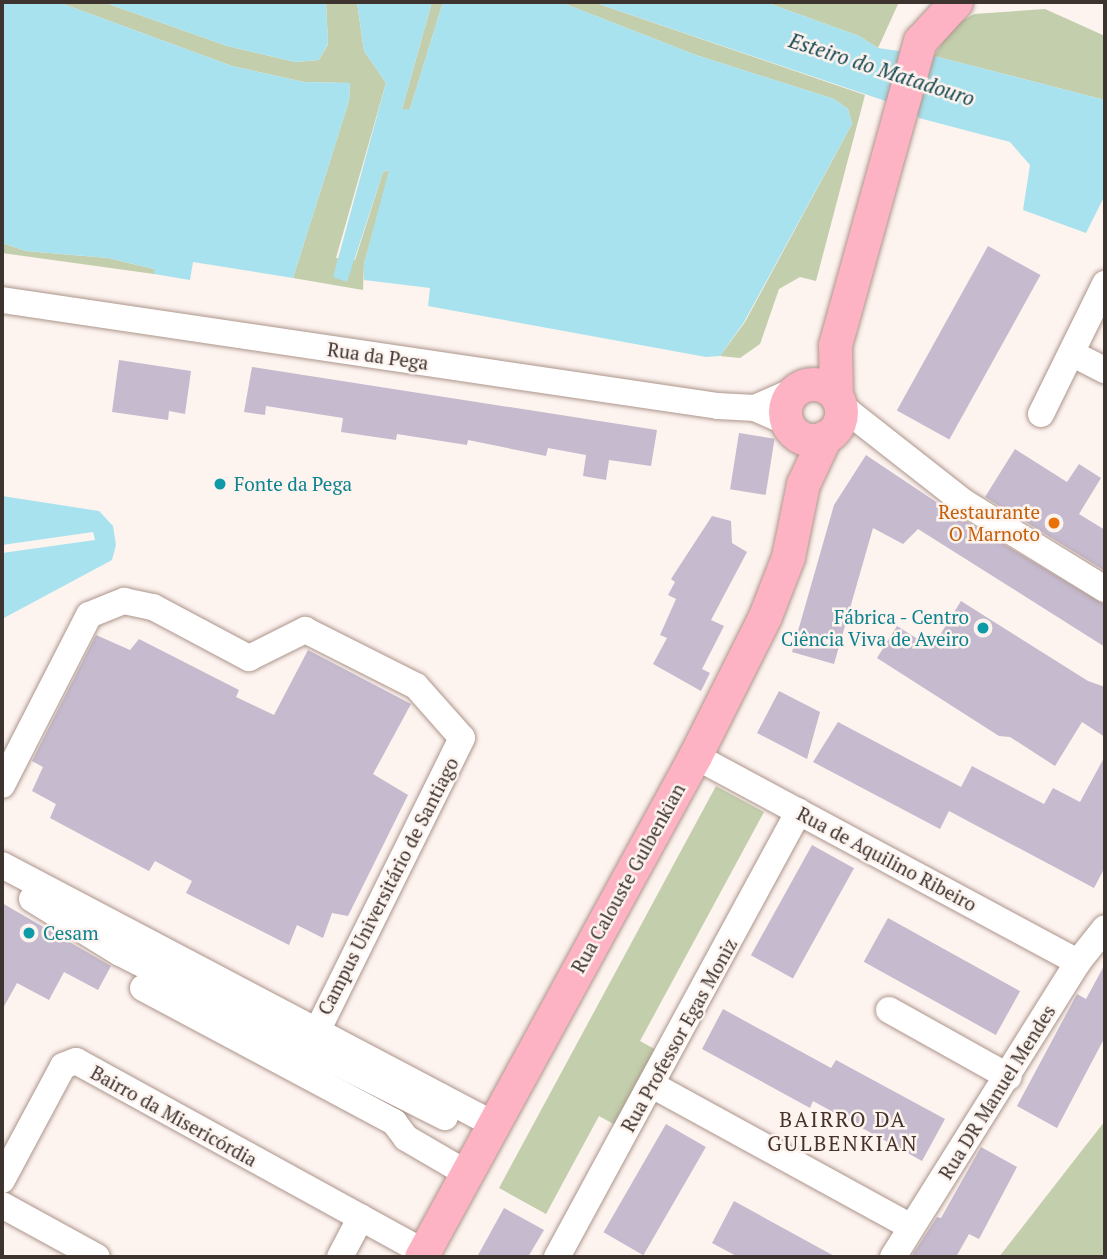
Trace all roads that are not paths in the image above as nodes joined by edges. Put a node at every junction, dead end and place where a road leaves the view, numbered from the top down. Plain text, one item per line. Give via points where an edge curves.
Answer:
1 (956, 2) edge
2 (1105, 284) edge
3 (2, 300) edge
4 (835, 345) junction
5 (1073, 354) junction
6 (1105, 370) edge
7 (798, 389) junction
8 (755, 408) junction
9 (1041, 414) dead end
10 (819, 420) junction
11 (1105, 589) edge
12 (695, 756) junction
13 (2, 785) edge
14 (799, 811) junction
15 (2, 852) edge
16 (2, 865) edge
17 (35, 882) junction
18 (1105, 928) edge
19 (1078, 962) junction
20 (143, 988) dead end
21 (889, 1010) dead end
22 (318, 1029) junction
23 (1009, 1077) junction
24 (652, 1085) junction
25 (444, 1117) dead end
26 (494, 1124) junction
27 (466, 1173) junction
28 (2, 1180) edge
29 (2, 1205) edge
30 (361, 1217) junction
31 (910, 1226) junction
32 (422, 1254) edge
33 (97, 1257) edge
34 (340, 1257) edge
35 (557, 1257) edge
36 (893, 1257) edge

1 - 4 main road via 920,41
2 - 5 street
3 - 8 street, Rua da Pega
4 - 7 main road
4 - 10 main road
5 - 6 street
5 - 9 street
7 - 8 street, Rua da Pega
7 - 10 main road via 820,385
8 - 10 street, Rua da Pega
10 - 11 street, Rua da Pega via 880,439 965,503
10 - 12 main road, Rua Calouste Gulbenkian via 788,557 765,616
12 - 14 street, Rua de Aquilino Ribeiro
12 - 26 main road, Rua Calouste Gulbenkian
13 - 22 street, Campus Universitário de Santiago via 89,615 124,601 153,607 249,658 305,630 416,686 462,738
14 - 19 street, Rua de Aquilino Ribeiro
14 - 24 street, Rua Professor Egas Moniz
15 - 17 street via 39,871
16 - 17 street, Campus Universitário de Santiago
17 - 22 street, Campus Universitário de Santiago
17 - 25 street via 29,897 120,953
18 - 19 street, Rua DR Manuel Mendes
19 - 23 street, Rua DR Manuel Mendes
20 - 27 street via 394,1122 406,1138
21 - 23 street
22 - 26 street, Campus Universitário de Santiago
23 - 31 street, Rua DR Manuel Mendes
24 - 31 street
24 - 35 street, Rua Professor Egas Moniz
26 - 27 main road, Rua Calouste Gulbenkian
27 - 32 main road, Rua Calouste Gulbenkian
28 - 30 street, Bairro da Misericórdia via 62,1066 76,1061
29 - 33 street
30 - 32 street, Bairro da Misericórdia
30 - 34 street
31 - 36 street, Rua DR Manuel Mendes

